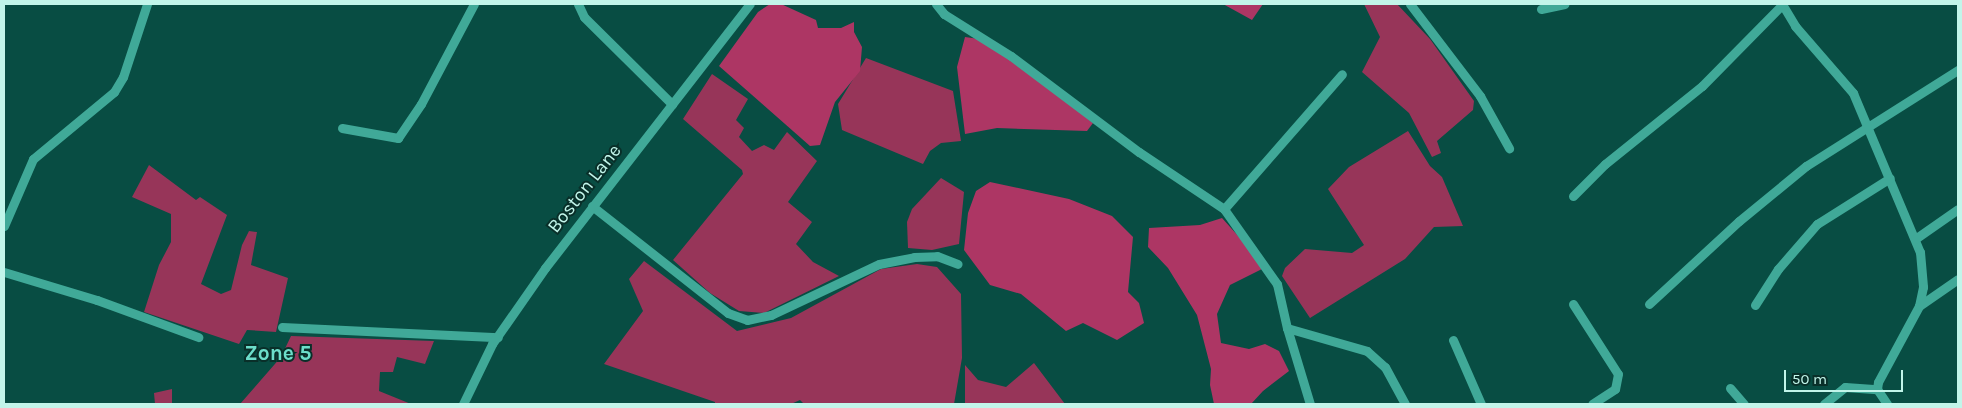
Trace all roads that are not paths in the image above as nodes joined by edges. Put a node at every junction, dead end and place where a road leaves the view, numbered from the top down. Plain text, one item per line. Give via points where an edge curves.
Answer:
1 (148, 4) edge
2 (474, 4) edge
3 (578, 4) edge
4 (750, 4) edge
5 (936, 4) edge
6 (1410, 4) edge
7 (1564, 4) edge
8 (1782, 4) edge
9 (1541, 9) dead end
10 (1958, 70) edge
11 (1342, 74) dead end
12 (672, 104) junction
13 (1868, 125) junction
14 (342, 128) dead end
15 (1509, 148) dead end
16 (1890, 178) junction
17 (1573, 196) dead end
18 (592, 206) junction
19 (1224, 209) junction
20 (1958, 209) edge
21 (4, 226) edge
22 (1915, 239) junction
23 (958, 264) dead end
24 (4, 272) edge
25 (1958, 280) edge
26 (1573, 304) dead end
27 (1649, 304) dead end
28 (1755, 306) dead end
29 (1919, 306) junction
30 (282, 327) dead end
31 (1287, 328) junction
32 (198, 337) dead end
33 (498, 337) junction
34 (1454, 340) dead end
35 (1730, 388) dead end
36 (1877, 389) junction
37 (463, 404) edge
38 (1310, 404) edge
39 (1405, 404) edge
40 (1481, 404) edge
41 (1592, 404) edge
42 (1744, 404) edge
43 (1824, 404) edge
44 (1887, 404) edge

1 - 21 street via 124,77 114,92 33,159
2 - 14 street via 421,104 398,138
3 - 12 street via 584,17
4 - 12 street, Boston Lane
5 - 19 street via 944,14 1011,56 1139,152
6 - 15 street via 1480,96
7 - 9 street
8 - 13 street via 1795,26 1853,93
8 - 17 street via 1702,86 1605,164
10 - 13 street
11 - 19 street
12 - 18 street, Boston Lane
13 - 16 street
13 - 27 street via 1769,195
16 - 22 street
16 - 28 street via 1817,224 1778,269
18 - 23 street via 728,313 747,320 771,315 879,264 929,256
18 - 33 street, Boston Lane via 544,268
19 - 31 street via 1277,284
20 - 22 street
22 - 29 street via 1922,264 1923,287
24 - 32 street via 97,300
25 - 29 street
26 - 41 street via 1619,378 1615,389
29 - 36 street via 1880,375
30 - 33 street
31 - 38 street
31 - 39 street via 1367,351 1385,367
33 - 37 street, Boston Lane
34 - 40 street
35 - 42 street
36 - 43 street via 1845,387
36 - 44 street

